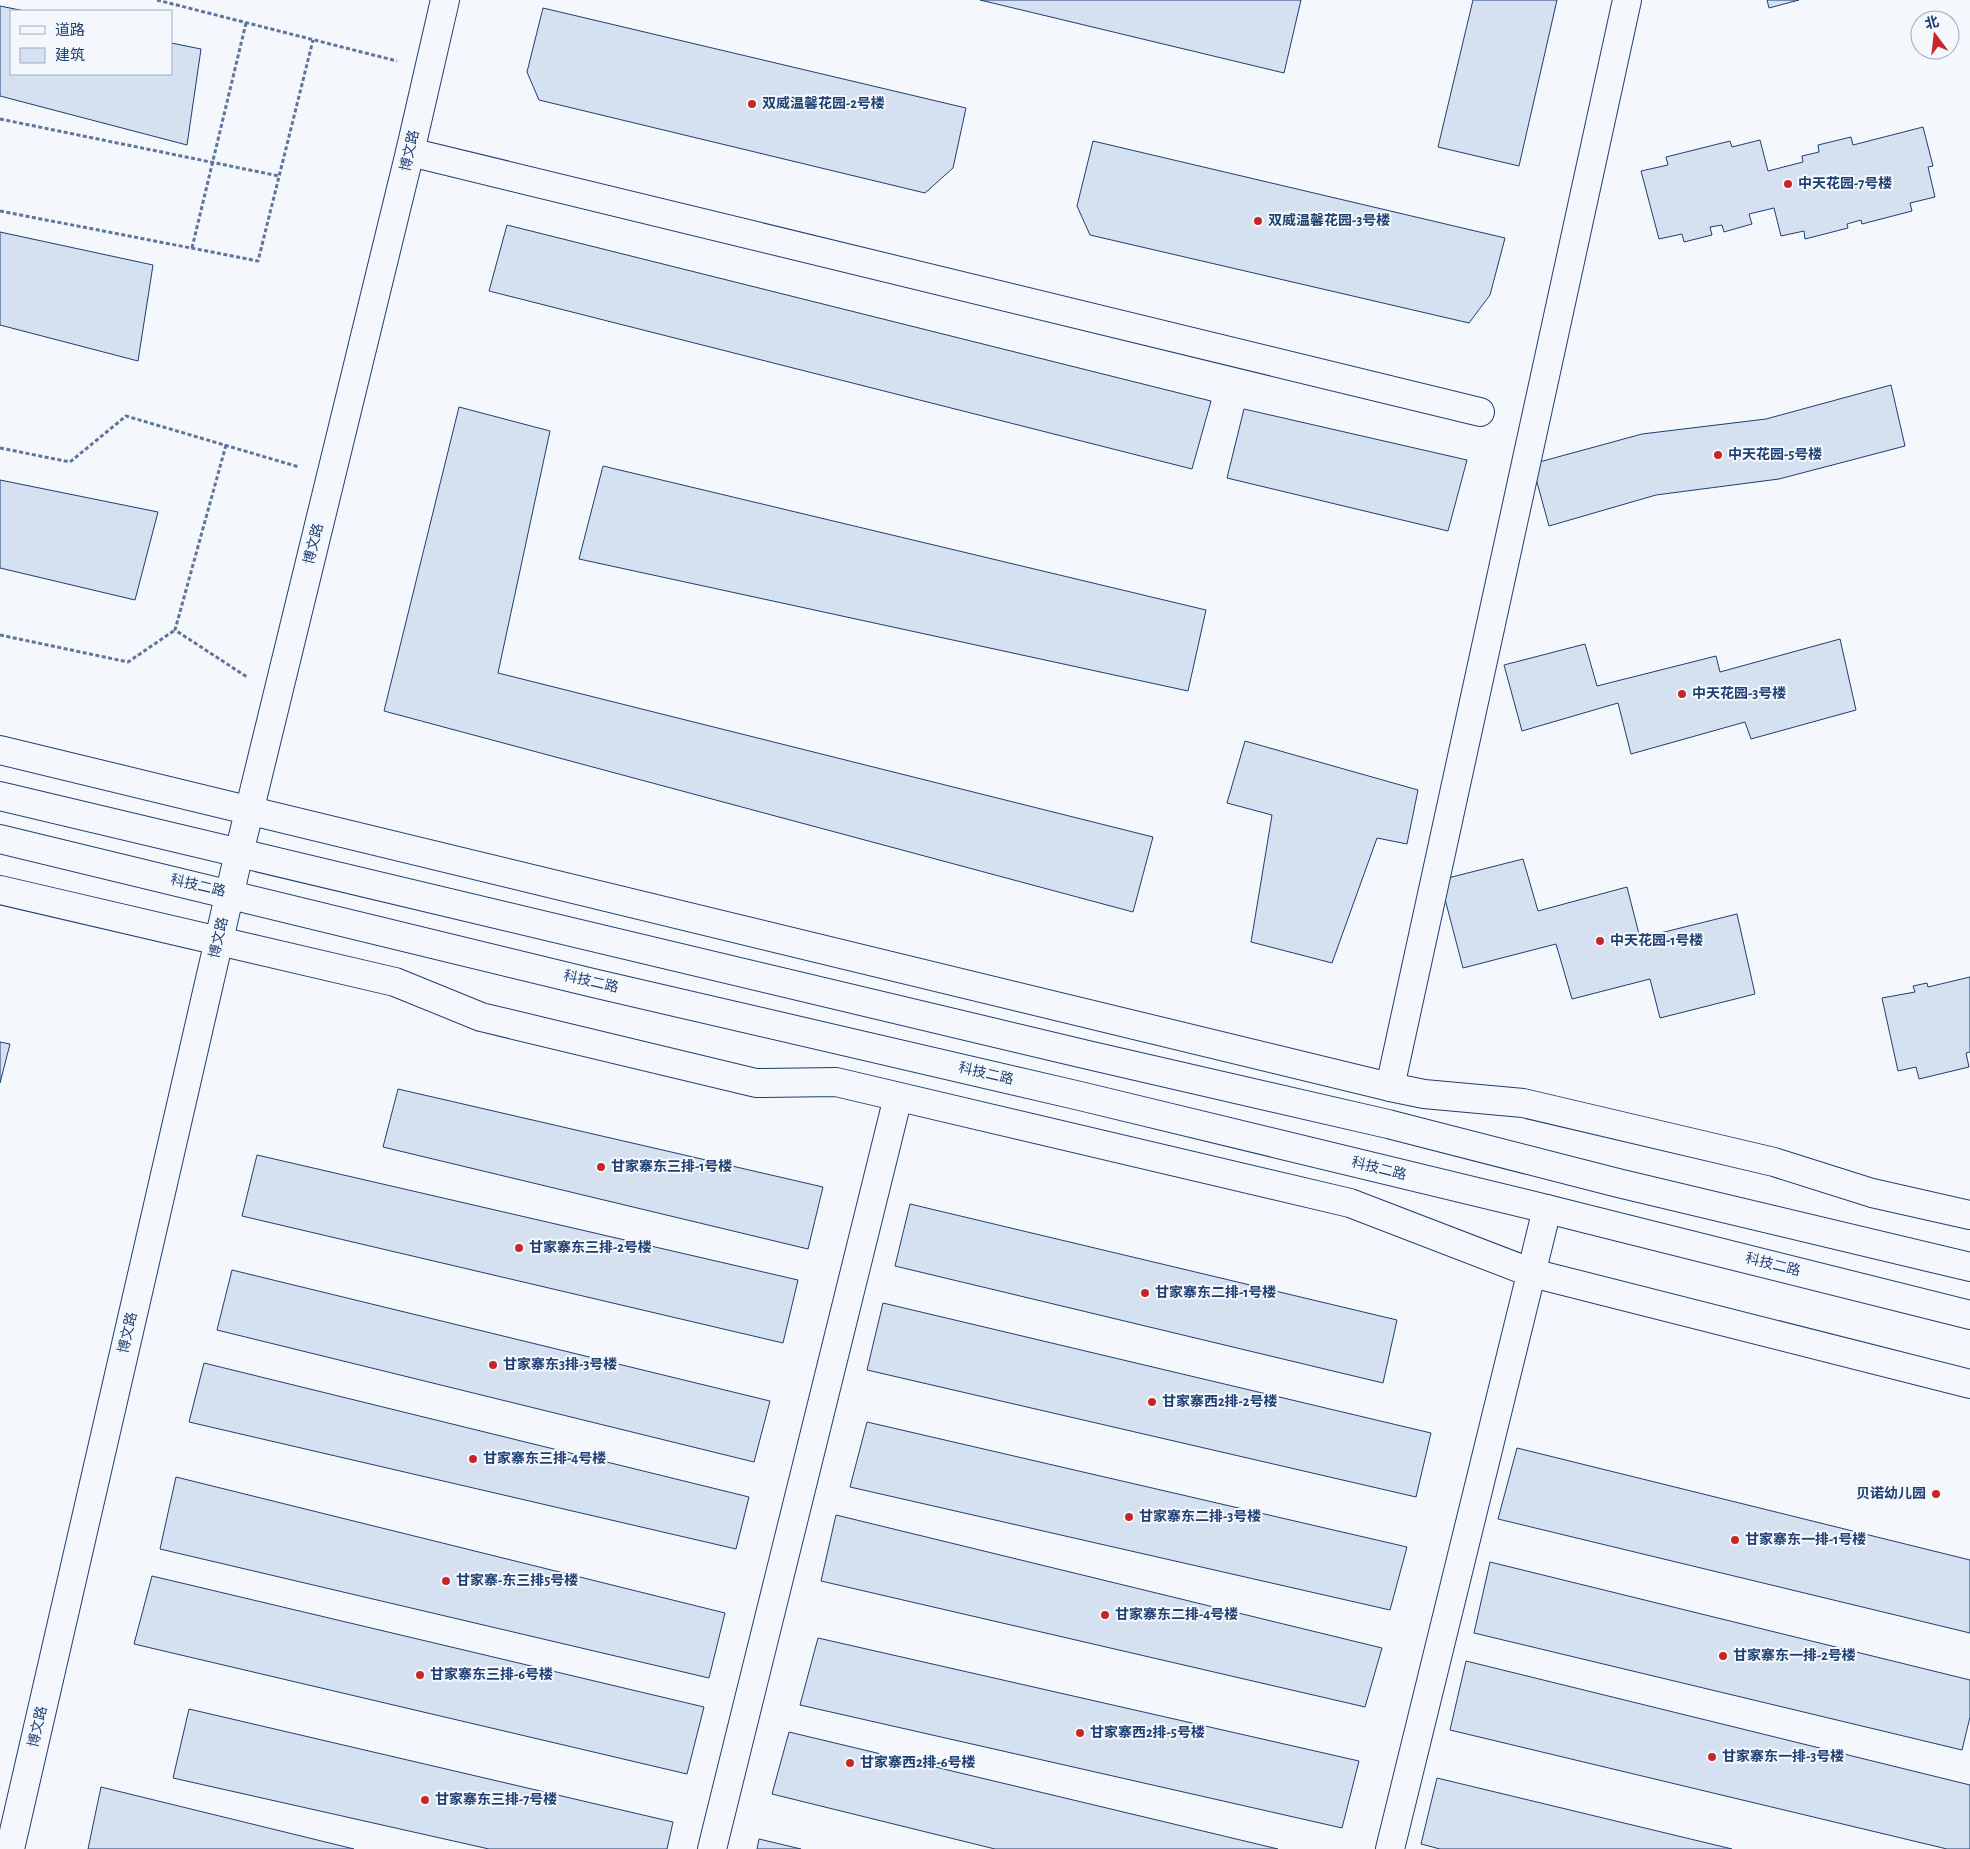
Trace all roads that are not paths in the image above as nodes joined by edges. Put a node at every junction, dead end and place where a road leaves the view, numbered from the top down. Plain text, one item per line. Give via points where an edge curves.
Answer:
1 (445, 0) edge
2 (1627, 0) edge
3 (410, 152) junction
4 (1480, 412) dead end
5 (0, 750) edge
6 (0, 796) edge
7 (250, 809) junction
8 (0, 839) edge
9 (238, 853) junction
10 (0, 890) edge
11 (229, 894) junction
12 (218, 940) junction
13 (1390, 1087) junction
14 (898, 1097) junction
15 (1547, 1209) junction
16 (1970, 1215) edge
17 (1970, 1266) edge
18 (1532, 1273) junction
19 (1970, 1315) edge
20 (1970, 1384) edge
21 (10, 1849) edge
22 (712, 1849) edge
23 (1390, 1849) edge

1 - 3 street, 博文路
2 - 13 street
3 - 4 street
3 - 7 street, 博文路
5 - 7 street
6 - 9 street
7 - 9 street, 博文路
7 - 13 street
8 - 11 street, 科技二路
9 - 11 street, 博文路
9 - 17 street via 1388,1124 1618,1183
10 - 12 street
11 - 12 street, 博文路
11 - 15 street, 科技二路
12 - 14 street via 395,982 481,1017 756,1082 836,1082
12 - 21 street, 博文路
13 - 16 street via 1424,1094 1523,1103 1774,1162 1872,1193
14 - 18 street via 1350,1203
14 - 22 street
15 - 18 street
15 - 19 street, 科技二路
18 - 20 street
18 - 23 street

